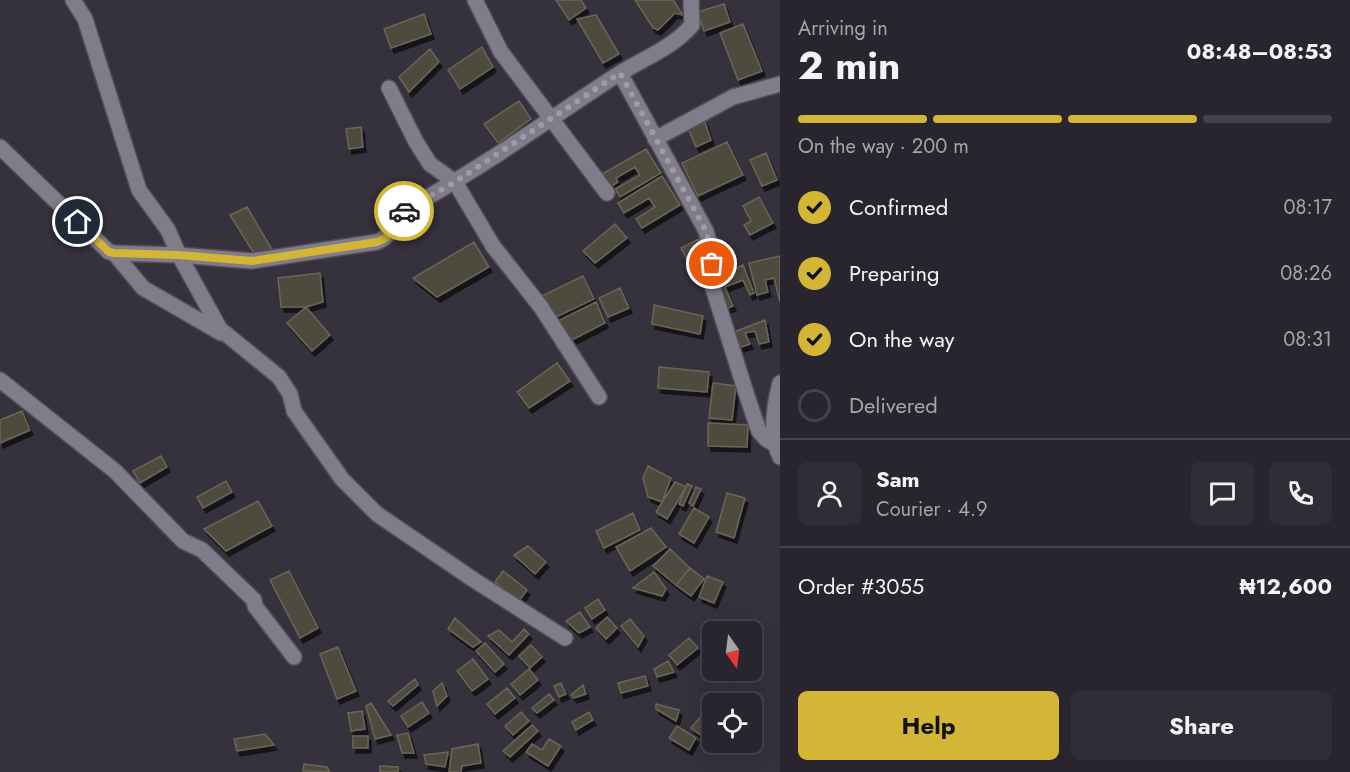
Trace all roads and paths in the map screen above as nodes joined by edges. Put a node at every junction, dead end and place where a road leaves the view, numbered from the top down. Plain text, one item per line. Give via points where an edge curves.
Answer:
1 (73, 0) edge
2 (691, 0) edge
3 (480, 2) edge
4 (620, 73) junction
5 (780, 84) edge
6 (389, 88) dead end
7 (552, 118) junction
8 (655, 139) junction
9 (0, 147) edge
10 (455, 182) junction
11 (607, 193) dead end
12 (114, 253) junction
13 (179, 255) junction
14 (239, 344) junction
15 (0, 380) edge
16 (780, 382) edge
17 (598, 397) dead end
18 (778, 451) edge
19 (565, 638) dead end
20 (294, 657) dead end

1 - 13 street via 85,19 139,190 168,230
2 - 4 street via 692,25 683,36
3 - 7 street via 501,52
4 - 7 street
4 - 8 street
5 - 8 street via 733,97
6 - 10 street via 430,164
7 - 10 street
7 - 11 street
8 - 18 street via 706,231 712,285 748,399 759,430
9 - 12 street
10 - 13 street via 405,210 392,221 390,233 377,242 252,261
10 - 17 street via 493,246 541,307
12 - 13 street
12 - 14 street via 143,288
13 - 14 street via 220,329
14 - 19 street via 279,377 290,394 294,411 342,479 377,514
15 - 20 street via 115,471 183,541 217,563 254,600
16 - 18 street via 773,435

